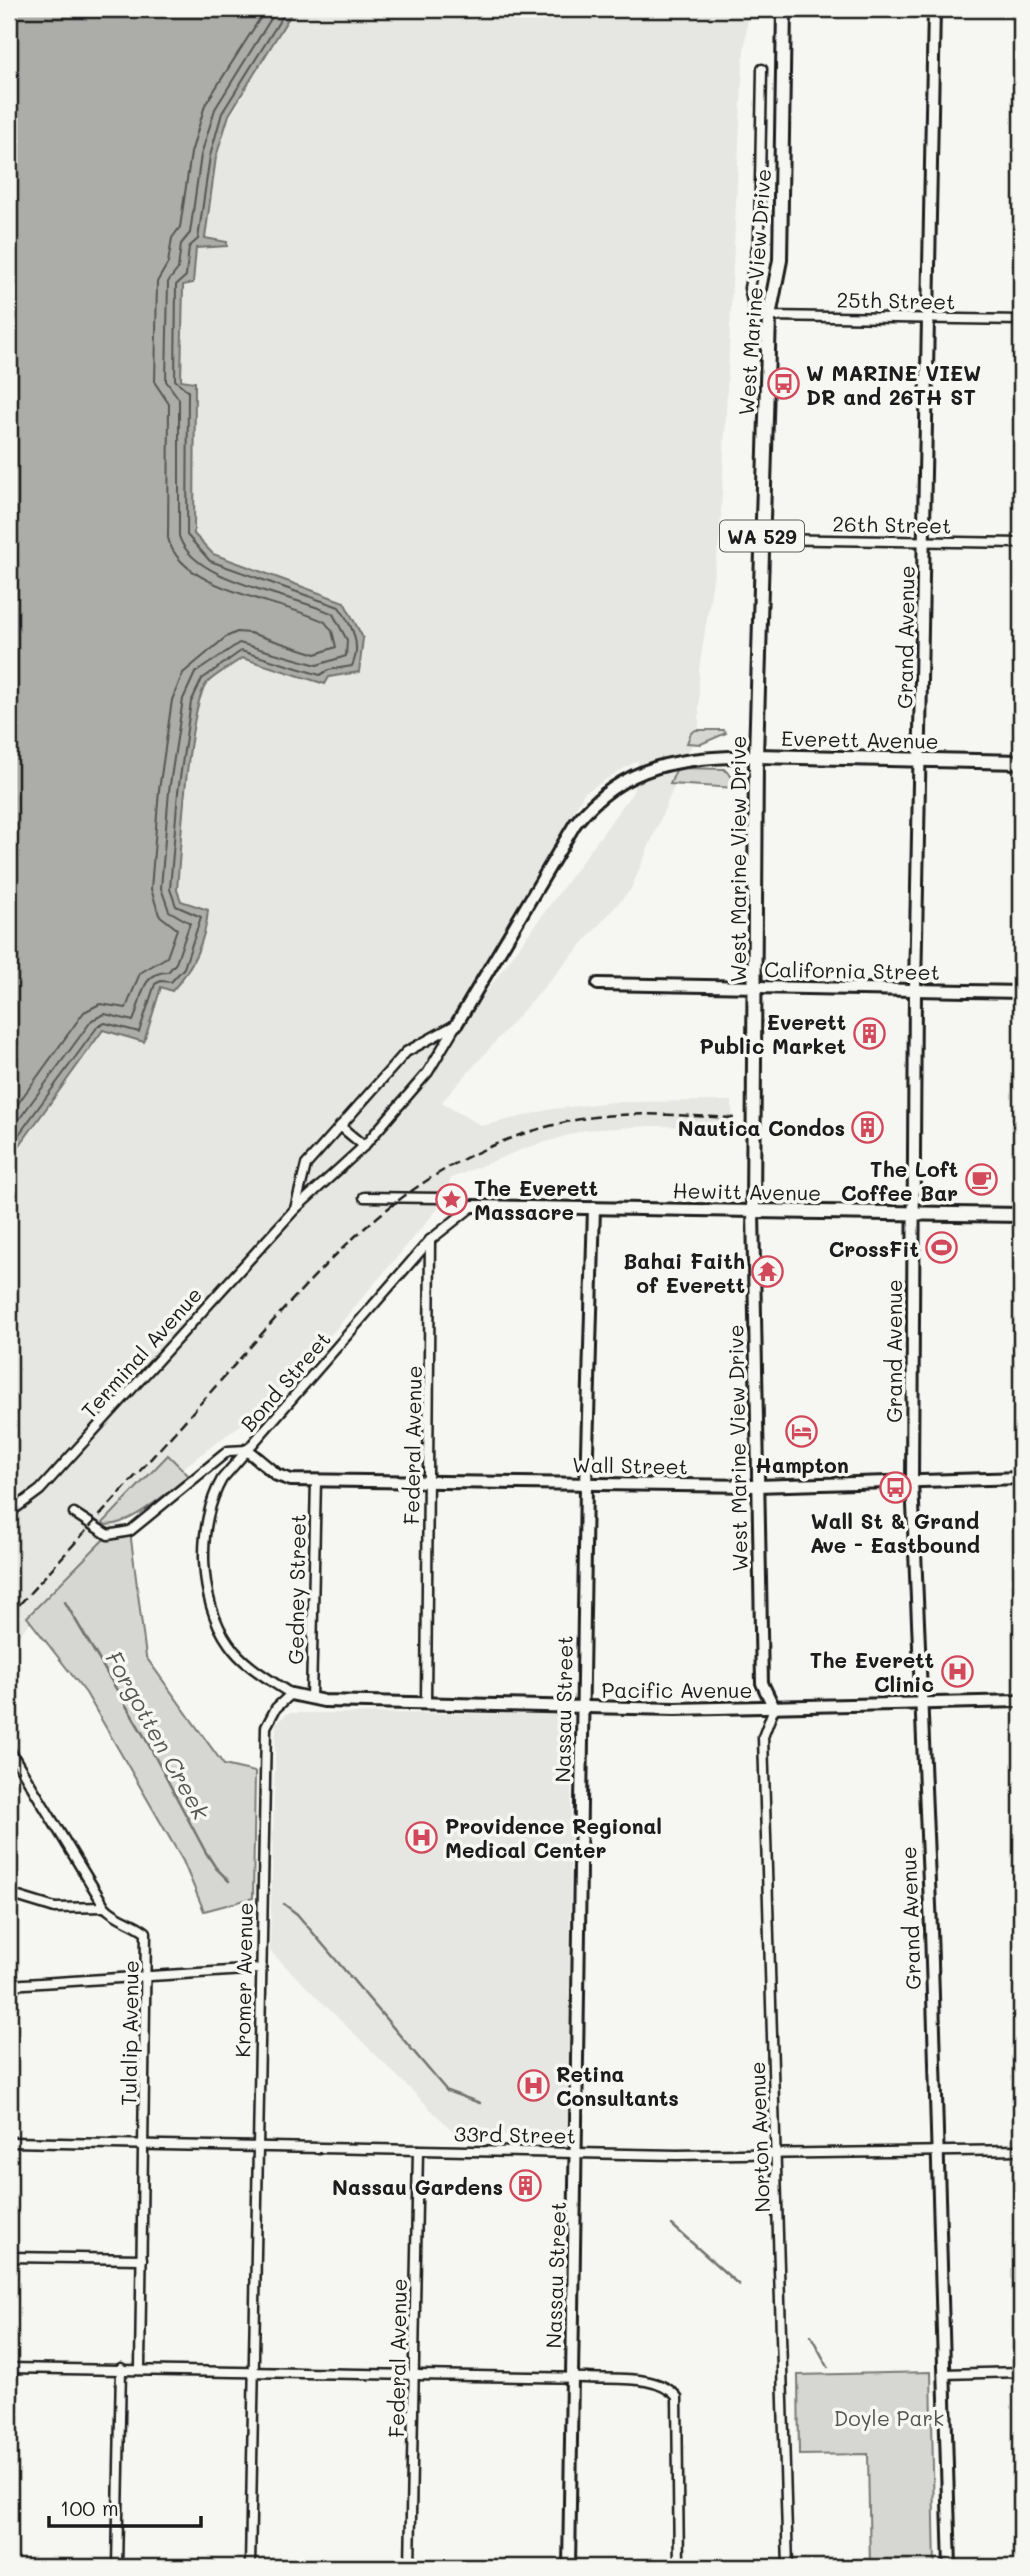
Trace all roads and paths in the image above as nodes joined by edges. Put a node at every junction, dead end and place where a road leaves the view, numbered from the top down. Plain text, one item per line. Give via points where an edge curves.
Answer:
1 (784, 9) edge
2 (934, 9) edge
3 (762, 69) dead end
4 (769, 316) junction
5 (929, 318) junction
6 (1021, 320) edge
7 (762, 539) junction
8 (926, 542) junction
9 (1021, 543) edge
10 (756, 756) junction
11 (922, 760) junction
12 (1021, 762) edge
13 (598, 984) dead end
14 (756, 987) junction
15 (915, 990) junction
16 (1021, 992) edge
17 (456, 1025) junction
18 (340, 1126) junction
19 (364, 1146) junction
20 (364, 1197) dead end
21 (440, 1198) dead end
22 (472, 1206) joint
23 (594, 1208) junction
24 (295, 1209) junction
25 (753, 1211) junction
26 (913, 1213) junction
27 (1021, 1215) edge
28 (430, 1240) junction
29 (247, 1450) junction
30 (1021, 1478) edge
31 (316, 1480) junction
32 (912, 1481) junction
33 (430, 1482) junction
34 (586, 1483) junction
35 (756, 1486) junction
36 (9, 1513) edge
37 (74, 1513) dead end
38 (291, 1694) junction
39 (311, 1699) junction
40 (1021, 1701) edge
41 (426, 1704) junction
42 (922, 1704) junction
43 (582, 1707) junction
44 (774, 1708) junction
45 (9, 1749) edge
46 (9, 1894) edge
47 (105, 1907) junction
48 (261, 1969) junction
49 (148, 1975) junction
50 (9, 1985) edge
51 (9, 2142) edge
52 (144, 2144) junction
53 (257, 2146) junction
54 (418, 2150) junction
55 (1021, 2150) edge
56 (578, 2152) junction
57 (935, 2152) junction
58 (778, 2155) junction
59 (9, 2257) edge
60 (142, 2259) junction
61 (9, 2368) edge
62 (121, 2368) junction
63 (140, 2368) junction
64 (1021, 2372) edge
65 (254, 2373) junction
66 (414, 2374) junction
67 (944, 2374) junction
68 (571, 2378) junction
69 (117, 2567) edge
70 (250, 2567) edge
71 (410, 2567) edge
72 (569, 2567) edge
73 (679, 2567) edge
74 (788, 2567) edge
75 (950, 2567) edge

1 - 4 main road, West Marine View Drive / WA 529 via 780,260
2 - 5 street, Grand Avenue
3 - 4 street via 759,237 749,288 753,306
4 - 5 street, 25th Street
4 - 7 main road, West Marine View Drive / WA 529
5 - 6 street, 25th Street
5 - 8 street, Grand Avenue
7 - 8 street, 26th Street
7 - 10 main road, West Marine View Drive / WA 529
8 - 9 street, 26th Street
8 - 11 street, Grand Avenue
10 - 11 main road, Everett Avenue
10 - 14 main road, West Marine View Drive
10 - 17 street, Everett Avenue via 694,759 643,770 593,801
11 - 12 main road, Everett Avenue
11 - 15 street, Grand Avenue
13 - 14 street, California Street
14 - 15 street, California Street
14 - 25 main road, West Marine View Drive
15 - 16 street, California Street
15 - 26 street, Grand Avenue
17 - 18 street, Terminal Avenue via 406,1052
17 - 19 street, Terminal Avenue via 428,1072
18 - 19 street
18 - 24 street, Terminal Avenue via 306,1165
19 - 24 street, Terminal Avenue
20 - 21 street
22 - 23 street, Hewitt Avenue
22 - 28 street
23 - 25 street, Hewitt Avenue
23 - 34 street, Nassau Street
24 - 36 street, Terminal Avenue via 40,1490
25 - 26 main road, Hewitt Avenue
25 - 35 street, West Marine View Drive
26 - 27 main road, Hewitt Avenue
26 - 32 street, Grand Avenue
28 - 29 street, Bond Street
28 - 33 street, Federal Avenue
29 - 31 street, Wall Street via 277,1475
29 - 37 street, Bond Street via 228,1451 130,1531 108,1535
29 - 38 street via 211,1497 206,1530 208,1589 215,1618 230,1646 256,1671
30 - 32 street, Wall Street
31 - 33 street, Wall Street
31 - 39 street, Gedney Street
32 - 35 street, Wall Street
32 - 42 street, Grand Avenue
33 - 34 street, Wall Street
33 - 41 street, Federal Avenue
34 - 35 street, Wall Street
34 - 43 street, Nassau Street
35 - 44 street, West Marine View Drive via 762,1684
38 - 39 street, Pacific Avenue
38 - 48 street, Kromer Avenue via 276,1707 266,1727
39 - 41 street, Pacific Avenue
40 - 42 street, Pacific Avenue
41 - 43 street, Pacific Avenue
42 - 44 street, Pacific Avenue
42 - 57 street, Grand Avenue
43 - 44 street, Pacific Avenue
43 - 56 street, Nassau Street
44 - 58 street, Norton Avenue via 763,1737
45 - 47 street, Tulalip Avenue
46 - 47 street via 55,1908
47 - 49 street, Tulalip Avenue via 117,1919 146,1932
48 - 49 street
48 - 53 street, Kromer Avenue
49 - 50 street
49 - 52 street, Tulalip Avenue
51 - 52 street, 33rd Street
52 - 53 street, 33rd Street
52 - 60 street, Tulalip Avenue
53 - 54 street, 33rd Street
53 - 65 street, Kromer Avenue
54 - 56 street, 33rd Street
54 - 66 street, Federal Avenue
55 - 57 street, 33rd Street
56 - 58 street, 33rd Street
56 - 68 street, Nassau Street
57 - 58 street, 33rd Street
57 - 67 street, Grand Avenue
58 - 74 street, Norton Avenue
59 - 60 street
60 - 63 street, Tulalip Avenue
61 - 62 street, Nassau Street
62 - 63 street, Nassau Street
62 - 69 street
63 - 65 street, Nassau Street
64 - 67 street
65 - 66 street, Nassau Street
65 - 70 street, Kromer Avenue
66 - 68 street, Nassau Street
66 - 71 street, Federal Avenue
67 - 75 street, Grand Avenue
68 - 72 street, Nassau Street
68 - 73 street, Nassau Street via 655,2383 668,2387 677,2397

